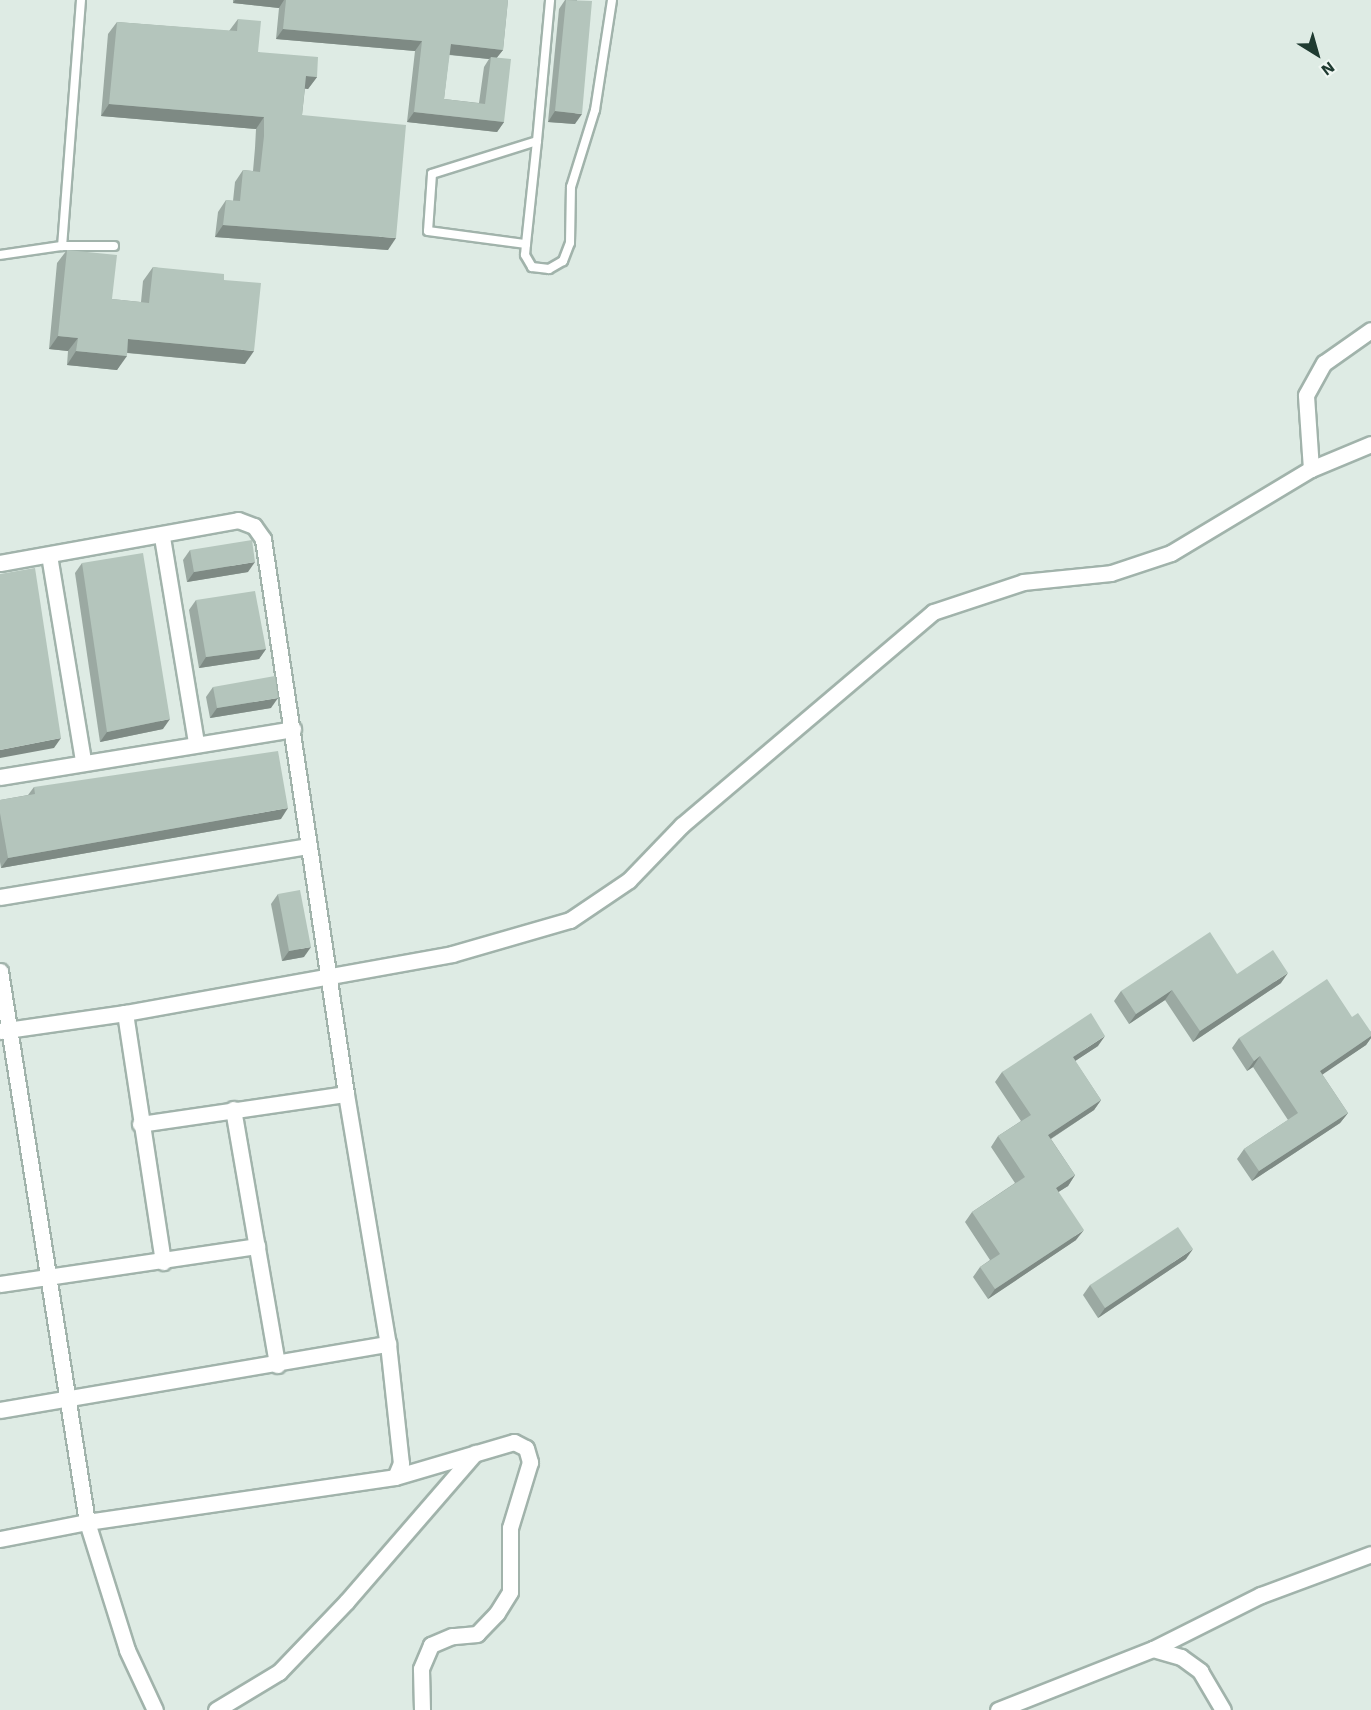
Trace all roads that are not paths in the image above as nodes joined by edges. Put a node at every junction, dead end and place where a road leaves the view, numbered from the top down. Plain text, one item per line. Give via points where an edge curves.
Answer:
1 (81, 0) edge
2 (550, 0) edge
3 (612, 0) edge
4 (537, 141) junction
5 (526, 244) junction
6 (62, 246) junction
7 (114, 246) dead end
8 (0, 255) edge
9 (1371, 330) edge
10 (1371, 444) edge
11 (1311, 469) junction
12 (162, 537) junction
13 (49, 555) junction
14 (0, 563) edge
15 (293, 729) junction
16 (196, 742) junction
17 (83, 761) junction
18 (0, 777) edge
19 (309, 846) junction
20 (0, 897) edge
21 (0, 971) edge
22 (329, 975) junction
23 (125, 1013) junction
24 (5, 1030) edge
25 (346, 1094) junction
26 (233, 1109) junction
27 (140, 1124) junction
28 (257, 1246) junction
29 (162, 1262) junction
30 (48, 1278) junction
31 (0, 1284) edge
32 (388, 1344) junction
33 (276, 1365) junction
34 (67, 1399) junction
35 (0, 1410) edge
36 (475, 1453) junction
37 (395, 1477) junction
38 (87, 1522) junction
39 (0, 1539) edge
40 (1371, 1554) edge
41 (1153, 1649) junction
42 (155, 1710) edge
43 (216, 1710) edge
44 (422, 1710) edge
45 (1000, 1710) edge
46 (1223, 1710) edge

1 - 6 lane
2 - 4 lane
3 - 5 lane via 595,110 571,187 570,243 563,261 549,269 532,267 525,255
4 - 5 lane
4 - 5 lane via 432,174 428,231
6 - 7 lane
6 - 8 lane
9 - 11 street via 1324,363 1306,395
10 - 11 street
11 - 22 street via 1171,553 1111,573 1023,582 933,612 682,825 629,880 570,920 452,954
12 - 13 street
12 - 15 street via 238,520 254,526 263,539
12 - 16 street
13 - 14 street
13 - 17 street
15 - 16 street
15 - 19 street
16 - 17 street
17 - 18 street
19 - 20 street
19 - 22 street
21 - 24 street
22 - 23 street
22 - 25 street
23 - 24 street
23 - 27 street
24 - 30 street
25 - 26 street
25 - 32 street
26 - 27 street
26 - 28 street
27 - 29 street
28 - 29 street
28 - 33 street
29 - 30 street
30 - 31 street
30 - 34 street
32 - 33 street
32 - 37 street via 401,1463
33 - 34 street
34 - 35 street
34 - 38 street
36 - 37 street
36 - 43 street via 347,1601 279,1672
36 - 44 street via 514,1442 526,1448 530,1462 510,1528 510,1592 477,1634 452,1636 431,1645 421,1669
37 - 38 street
38 - 39 street
38 - 42 street via 127,1650
40 - 41 street via 1261,1595
41 - 45 street
41 - 46 street via 1181,1658 1200,1671

